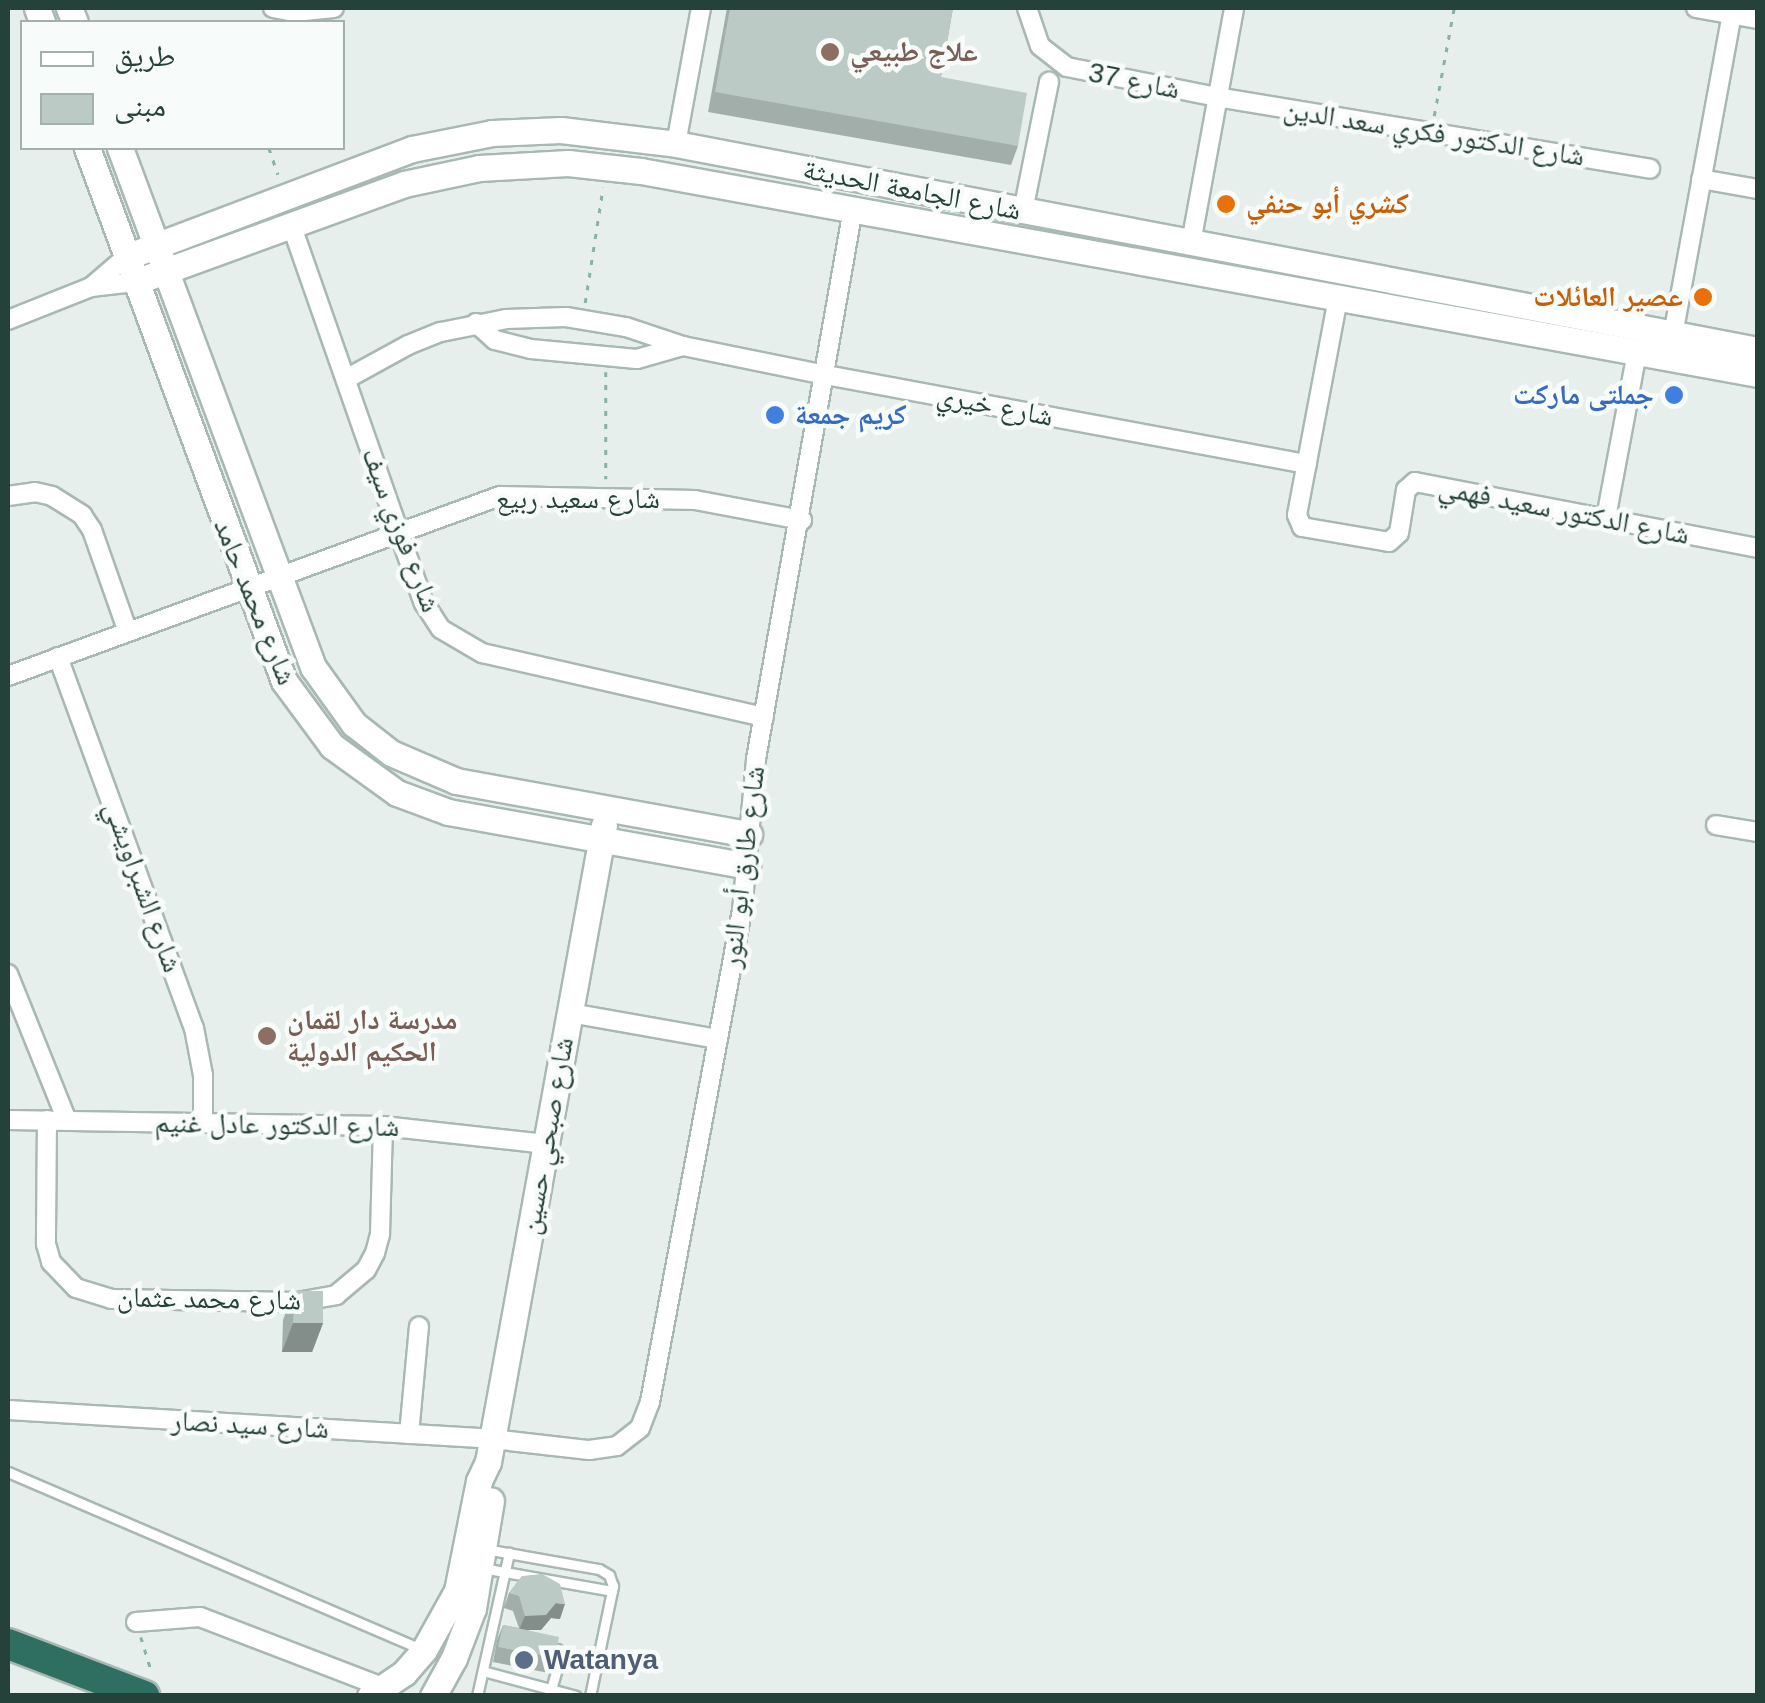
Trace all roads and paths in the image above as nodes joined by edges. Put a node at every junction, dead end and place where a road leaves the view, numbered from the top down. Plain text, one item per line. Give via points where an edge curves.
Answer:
1 (273, 8) edge
2 (334, 8) edge
3 (701, 8) edge
4 (1027, 8) edge
5 (1234, 8) edge
6 (1454, 8) edge
7 (1696, 8) edge
8 (1732, 11) edge
9 (1758, 18) edge
10 (1049, 82) dead end
11 (1217, 97) junction
12 (532, 130) junction
13 (1430, 132) junction
14 (676, 144) junction
15 (88, 150) edge
16 (121, 150) edge
17 (269, 150) edge
18 (530, 163) junction
19 (606, 166) junction
20 (1650, 169) dead end
21 (1701, 178) junction
22 (1758, 188) edge
23 (286, 195) junction
24 (853, 210) junction
25 (1023, 211) junction
26 (292, 224) junction
27 (1191, 243) junction
28 (156, 245) junction
29 (126, 256) junction
30 (165, 270) junction
31 (136, 282) junction
32 (91, 287) junction
33 (1400, 296) junction
34 (1338, 298) junction
35 (582, 319) junction
36 (8, 320) edge
37 (476, 323) junction
38 (1672, 335) junction
39 (683, 346) junction
40 (1758, 350) edge
41 (1637, 353) junction
42 (606, 357) junction
43 (1758, 374) edge
44 (826, 375) junction
45 (346, 380) junction
46 (1307, 464) junction
47 (8, 496) edge
48 (606, 496) junction
49 (1606, 518) junction
50 (802, 520) junction
51 (397, 530) junction
52 (1758, 548) edge
53 (278, 576) junction
54 (248, 588) junction
55 (128, 632) junction
56 (58, 657) junction
57 (8, 676) edge
58 (764, 717) junction
59 (606, 810) junction
60 (1716, 825) dead end
61 (1758, 832) edge
62 (749, 834) junction
63 (601, 841) junction
64 (747, 866) junction
65 (8, 974) edge
66 (11, 994) edge
67 (570, 1013) junction
68 (718, 1039) junction
69 (8, 1120) edge
70 (57, 1121) junction
71 (203, 1123) junction
72 (383, 1126) junction
73 (546, 1144) junction
74 (419, 1326) dead end
75 (8, 1410) edge
76 (409, 1434) junction
77 (490, 1450) junction
78 (8, 1472) edge
79 (495, 1560) junction
80 (612, 1591) junction
81 (136, 1622) joint
82 (490, 1635) junction
83 (506, 1638) edge
84 (8, 1644) edge
85 (539, 1645) edge
86 (424, 1650) junction
87 (483, 1672) junction
88 (385, 1685) edge
89 (149, 1686) edge
90 (435, 1692) edge
91 (550, 1692) edge
92 (477, 1696) edge
93 (576, 1696) edge
94 (590, 1696) edge

1 - 2 street
3 - 14 street
4 - 11 street, شارع 37 via 1040,46 1067,67
5 - 11 street
6 - 13 path
7 - 8 street
8 - 9 street
8 - 21 street
10 - 25 street
11 - 13 street, شارع الدكتور فكري سعد الدين
11 - 27 street
12 - 14 street, شارع الجامعة الحديثة
12 - 18 street
12 - 23 street, شارع الجامعة الحديثة via 422,146
13 - 20 street, شارع الدكتور فكري سعد الدين
14 - 25 street, شارع الجامعة الحديثة
15 - 29 street, شارع محمد حامد
16 - 28 street, شارع محمد حامد
17 - 23 path
18 - 19 street, شارع الجامعة الحديثة
18 - 26 street, شارع الجامعة الحديثة via 429,177
19 - 24 street, شارع الجامعة الحديثة
19 - 35 path
21 - 22 street
21 - 38 street
23 - 28 street, شارع الجامعة الحديثة
24 - 34 street, شارع الجامعة الحديثة
24 - 44 street, شارع طارق أبو النور
25 - 27 street, شارع الجامعة الحديثة
26 - 30 street, شارع الجامعة الحديثة
26 - 45 street, شارع فوزي سيف
27 - 33 street, شارع الجامعة الحديثة
28 - 29 street, شارع الجامعة الحديثة
28 - 30 street, شارع محمد حامد
29 - 31 street, شارع محمد حامد
29 - 32 street, شارع الجامعة الحديثة
30 - 31 street, شارع الجامعة الحديثة
30 - 53 street, شارع محمد حامد
31 - 32 street, شارع الجامعة الحديثة
31 - 54 street, شارع محمد حامد
32 - 36 street, شارع الجامعة الحديثة
33 - 34 street, شارع الجامعة الحديثة
33 - 38 street, شارع الجامعة الحديثة
33 - 41 street, شارع الجامعة الحديثة
34 - 46 street
35 - 37 street, شارع خيري
35 - 39 street, شارع خيري
37 - 42 street, شارع خيري via 506,344
37 - 45 street, شارع خيري via 408,344
38 - 40 street, شارع الجامعة الحديثة
39 - 42 street, شارع خيري via 653,358
39 - 44 street, شارع خيري
41 - 43 street, شارع الجامعة الحديثة
41 - 49 street
42 - 48 path
44 - 46 street, شارع خيري
44 - 50 street, شارع طارق أبو النور
45 - 51 street, شارع فوزي سيف
46 - 49 street, شارع الدكتور سعيد فهمي via 1298,522 1337,534 1393,540 1406,490 1415,482
47 - 55 street via 52,496 82,516
48 - 50 street, شارع سعيد ربيع via 722,503
48 - 51 street, شارع سعيد ربيع via 500,496
49 - 52 street, شارع الدكتور سعيد فهمي
50 - 58 street, شارع طارق أبو النور
51 - 53 street, شارع سعيد ربيع
51 - 58 street, شارع فوزي سيف via 432,617 467,648
53 - 54 street, شارع سعيد ربيع
53 - 59 street, شارع محمد حامد via 325,688 391,754 456,781
54 - 55 street, شارع سعيد ربيع
54 - 63 street, شارع محمد حامد via 298,704 352,764 422,804
55 - 56 street, شارع سعيد ربيع
56 - 57 street, شارع سعيد ربيع
56 - 71 street, شارع الشبراويشي via 194,1028
58 - 62 street, شارع طارق أبو النور
59 - 62 street, شارع محمد حامد
59 - 63 street, شارع صبحي حسين
60 - 61 street
62 - 64 street, شارع طارق أبو النور
63 - 64 street, شارع محمد حامد
63 - 67 street, شارع صبحي حسين
64 - 68 street, شارع طارق أبو النور
65 - 66 street
66 - 70 street
67 - 68 street
67 - 73 street, شارع صبحي حسين
68 - 77 street, شارع طارق أبو النور via 640,1428 604,1450
69 - 70 street, شارع الدكتور عادل غنيم
70 - 71 street, شارع الدكتور عادل غنيم
70 - 72 street, شارع محمد عثمان via 46,1244 51,1262 76,1288 110,1298 298,1302 336,1295 375,1253
71 - 72 street, شارع الدكتور عادل غنيم
72 - 73 street, شارع الدكتور عادل غنيم
73 - 77 street, شارع صبحي حسين
74 - 76 street
75 - 76 street, شارع سيد نصار
76 - 77 street, شارع سيد نصار
77 - 79 street, شارع صبحي حسين
77 - 86 street, شارع صبحي حسين via 457,1591
78 - 86 lane
79 - 80 lane
79 - 80 lane via 599,1568 609,1575
79 - 82 lane
79 - 90 street, شارع صبحي حسين
80 - 94 lane
81 - 88 street via 200,1617
81 - 89 path
82 - 83 lane
82 - 87 lane
84 - 89 highway
85 - 91 lane via 561,1653
86 - 88 street, شارع صبحي حسين
87 - 91 lane
87 - 92 lane
88 - 90 street
91 - 93 lane

